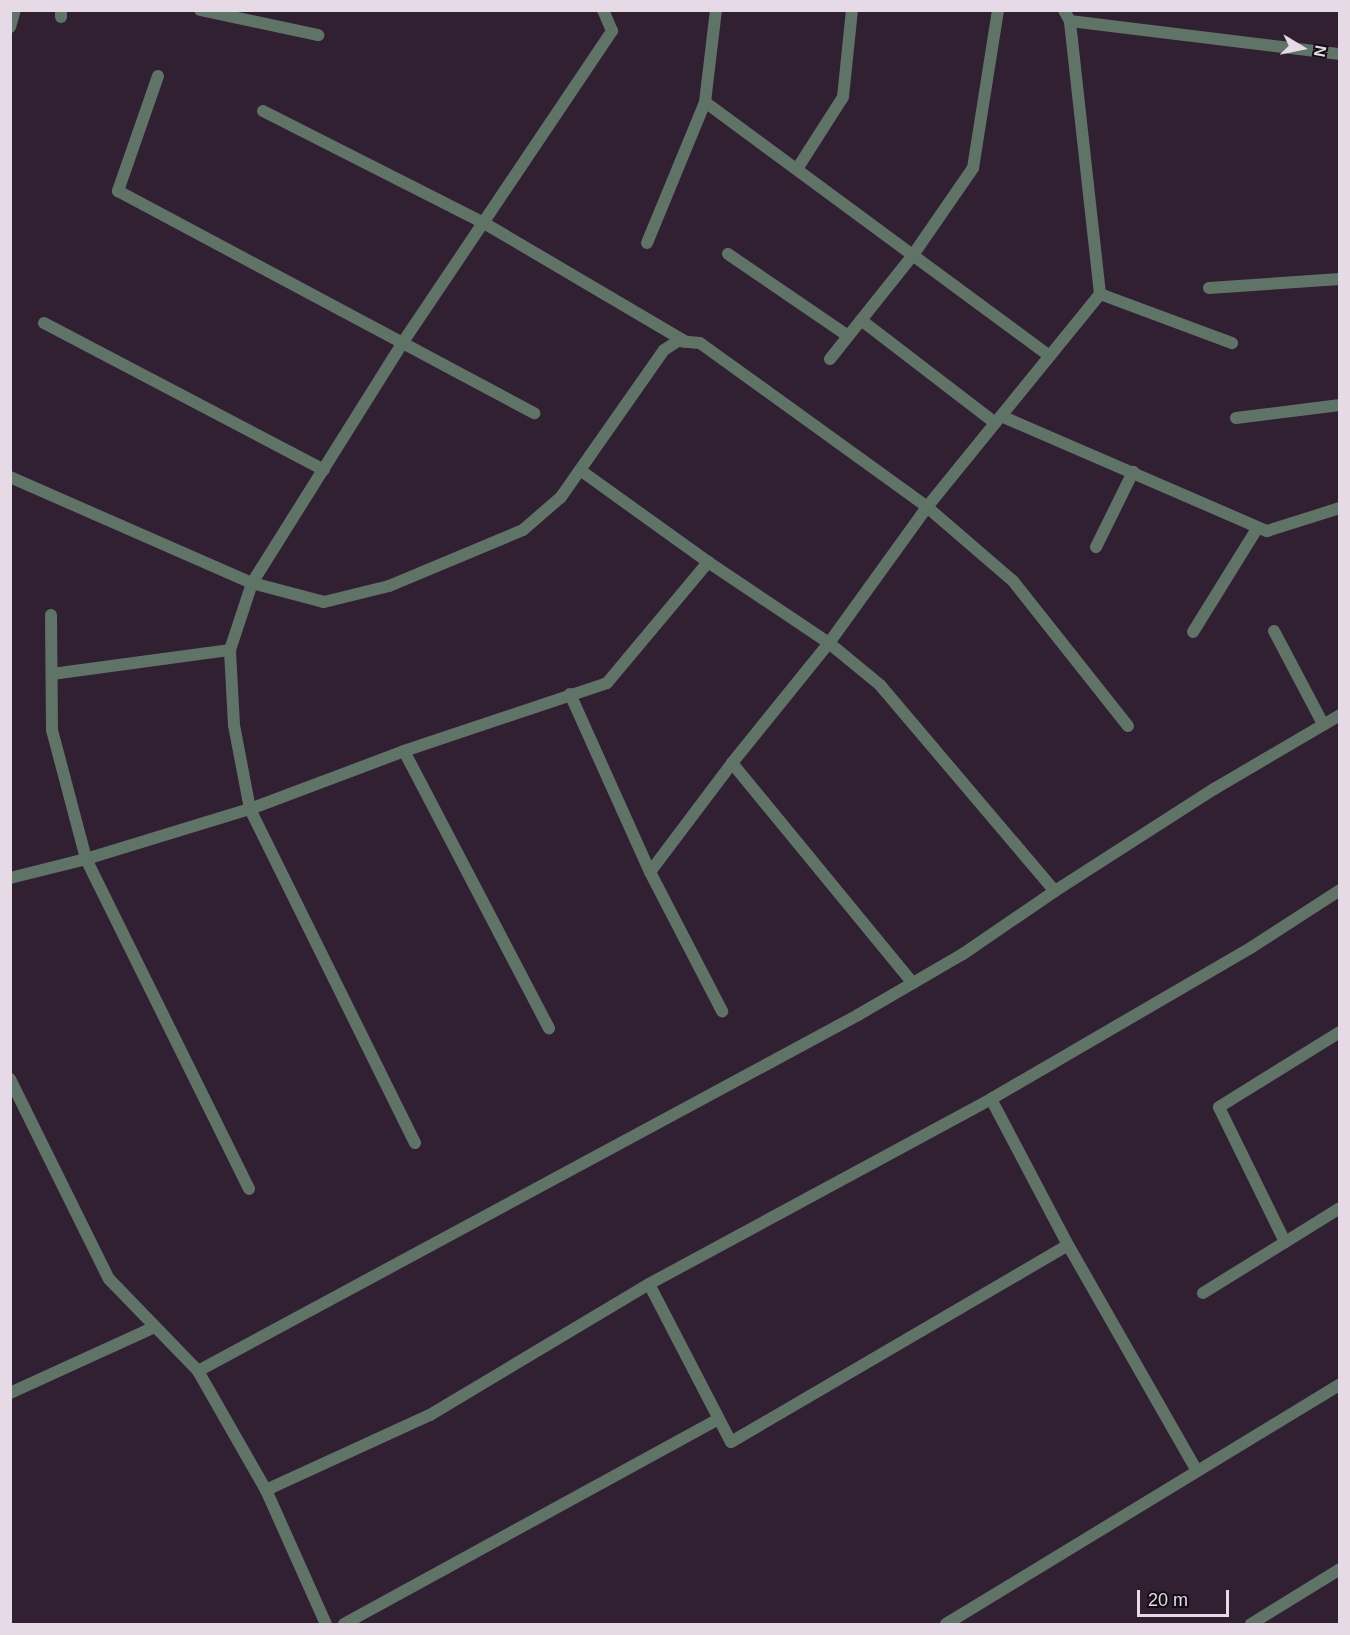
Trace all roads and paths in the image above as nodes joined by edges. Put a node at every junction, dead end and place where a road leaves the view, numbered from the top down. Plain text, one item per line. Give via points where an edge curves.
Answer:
1 (15, 10) edge
2 (200, 10) edge
3 (603, 10) edge
4 (716, 10) edge
5 (852, 10) edge
6 (998, 10) edge
7 (1067, 16) edge
8 (10, 27) edge
9 (318, 35) dead end
10 (1340, 54) edge
11 (158, 76) dead end
12 (705, 102) junction
13 (263, 111) dead end
14 (797, 169) junction
15 (484, 223) junction
16 (646, 243) dead end
17 (728, 254) dead end
18 (913, 255) junction
19 (1340, 279) edge
20 (1209, 288) dead end
21 (1100, 294) junction
22 (861, 320) junction
23 (44, 323) dead end
24 (848, 336) junction
25 (403, 342) junction
26 (686, 342) junction
27 (1232, 343) dead end
28 (1050, 356) junction
29 (830, 359) dead end
30 (1340, 405) edge
31 (534, 413) dead end
32 (1236, 418) dead end
33 (998, 419) junction
34 (324, 470) junction
35 (580, 470) junction
36 (1132, 472) junction
37 (10, 477) edge
38 (927, 507) junction
39 (1340, 508) edge
40 (1258, 527) junction
41 (1096, 547) dead end
42 (708, 562) junction
43 (252, 583) junction
44 (51, 615) dead end
45 (1274, 631) dead end
46 (1193, 632) dead end
47 (829, 643) junction
48 (230, 650) junction
49 (52, 674) junction
50 (570, 694) junction
51 (1340, 715) edge
52 (1323, 724) junction
53 (1128, 726) dead end
54 (404, 751) junction
55 (732, 763) junction
56 (250, 809) junction
57 (86, 860) junction
58 (650, 872) junction
59 (10, 878) edge
60 (1340, 890) edge
61 (1055, 891) junction
62 (913, 983) junction
63 (722, 1011) dead end
64 (549, 1028) dead end
65 (1340, 1032) edge
66 (10, 1079) edge
67 (991, 1099) junction
68 (415, 1143) dead end
69 (249, 1189) dead end
70 (1340, 1208) edge
71 (1285, 1242) junction
72 (1068, 1245) junction
73 (649, 1284) junction
74 (1203, 1293) dead end
75 (155, 1327) junction
76 (198, 1371) junction
77 (1340, 1384) edge
78 (10, 1392) edge
79 (719, 1419) junction
80 (1197, 1471) junction
81 (266, 1490) junction
82 (1340, 1569) edge
83 (326, 1624) edge
84 (344, 1624) edge
85 (946, 1624) edge
86 (1251, 1624) edge

1 - 8 street
2 - 9 street
3 - 15 street via 612,31
4 - 12 street
5 - 14 street via 843,97
6 - 18 street via 973,168
7 - 10 street
7 - 21 street
11 - 25 street via 118,191
12 - 14 street
12 - 16 street
13 - 15 street
14 - 18 street
15 - 25 street
15 - 26 street
17 - 24 street
18 - 22 street
18 - 28 street
19 - 20 street
21 - 27 street
21 - 28 street
22 - 24 street
22 - 33 street
23 - 34 street
24 - 29 street
25 - 31 street
25 - 34 street
26 - 35 street via 678,341 664,350
26 - 38 street via 700,343
28 - 33 street
30 - 32 street
33 - 36 street
33 - 38 street
34 - 43 street
35 - 42 street
35 - 43 street via 561,497 523,530 389,586 324,602
36 - 40 street
36 - 41 street
37 - 43 street
38 - 47 street
38 - 53 street via 1013,581
39 - 40 street via 1267,531
40 - 46 street
42 - 47 street
42 - 50 street via 607,683
43 - 48 street
44 - 49 street
45 - 52 street
47 - 55 street
47 - 61 street via 880,685
48 - 49 street
48 - 56 street via 234,725
49 - 57 street via 52,730
50 - 54 street
50 - 58 street
51 - 52 street
52 - 61 street
54 - 56 street
54 - 64 street
55 - 58 street
55 - 62 street
56 - 57 street
56 - 68 street
57 - 59 street
57 - 69 street
58 - 63 street
60 - 67 street via 1252,947
61 - 62 street
62 - 76 street
65 - 71 street via 1219,1107
66 - 75 street via 109,1279
67 - 72 street
67 - 73 street
70 - 71 street
71 - 74 street
72 - 79 street via 731,1442
72 - 80 street
73 - 79 street
73 - 81 street via 430,1414
75 - 76 street
75 - 78 street
76 - 81 street
77 - 80 street
79 - 84 street
80 - 85 street
81 - 83 street
82 - 86 street

